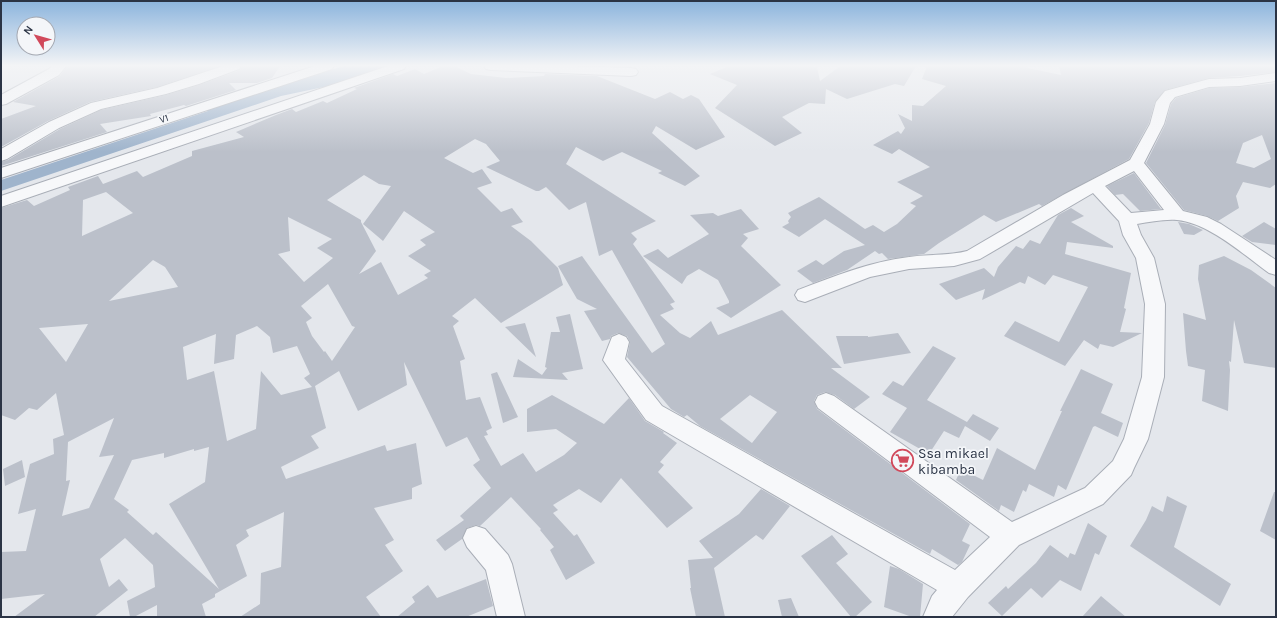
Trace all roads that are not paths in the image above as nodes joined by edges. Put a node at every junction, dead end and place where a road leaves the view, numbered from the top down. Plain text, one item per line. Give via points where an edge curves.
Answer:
1 (14, 95) edge
2 (144, 95) edge
3 (239, 95) edge
4 (314, 95) edge
5 (1169, 95) edge
6 (1, 102) edge
7 (1, 156) edge
8 (1136, 163) junction
9 (1, 173) edge
10 (1095, 185) junction
11 (1, 202) edge
12 (1177, 215) junction
13 (1127, 219) junction
14 (1276, 269) edge
15 (805, 295) dead end
16 (619, 342) dead end
17 (826, 402) dead end
18 (1010, 536) junction
19 (476, 538) dead end
20 (958, 587) junction
21 (512, 617) edge
22 (937, 617) edge

1 - 6 street
2 - 7 street via 96,106 54,125
3 - 9 street, V1
4 - 11 street
5 - 8 street via 1163,102 1157,124
8 - 10 street
8 - 12 street
10 - 13 street
10 - 15 street via 973,255 954,260 909,263 866,271
12 - 13 street
12 - 14 street via 1208,223
13 - 18 street via 1145,258 1155,304 1153,377 1136,439 1122,468 1094,496
16 - 20 street via 614,360 654,413
17 - 18 street
18 - 20 street
19 - 21 street via 498,564
20 - 22 street via 942,606

